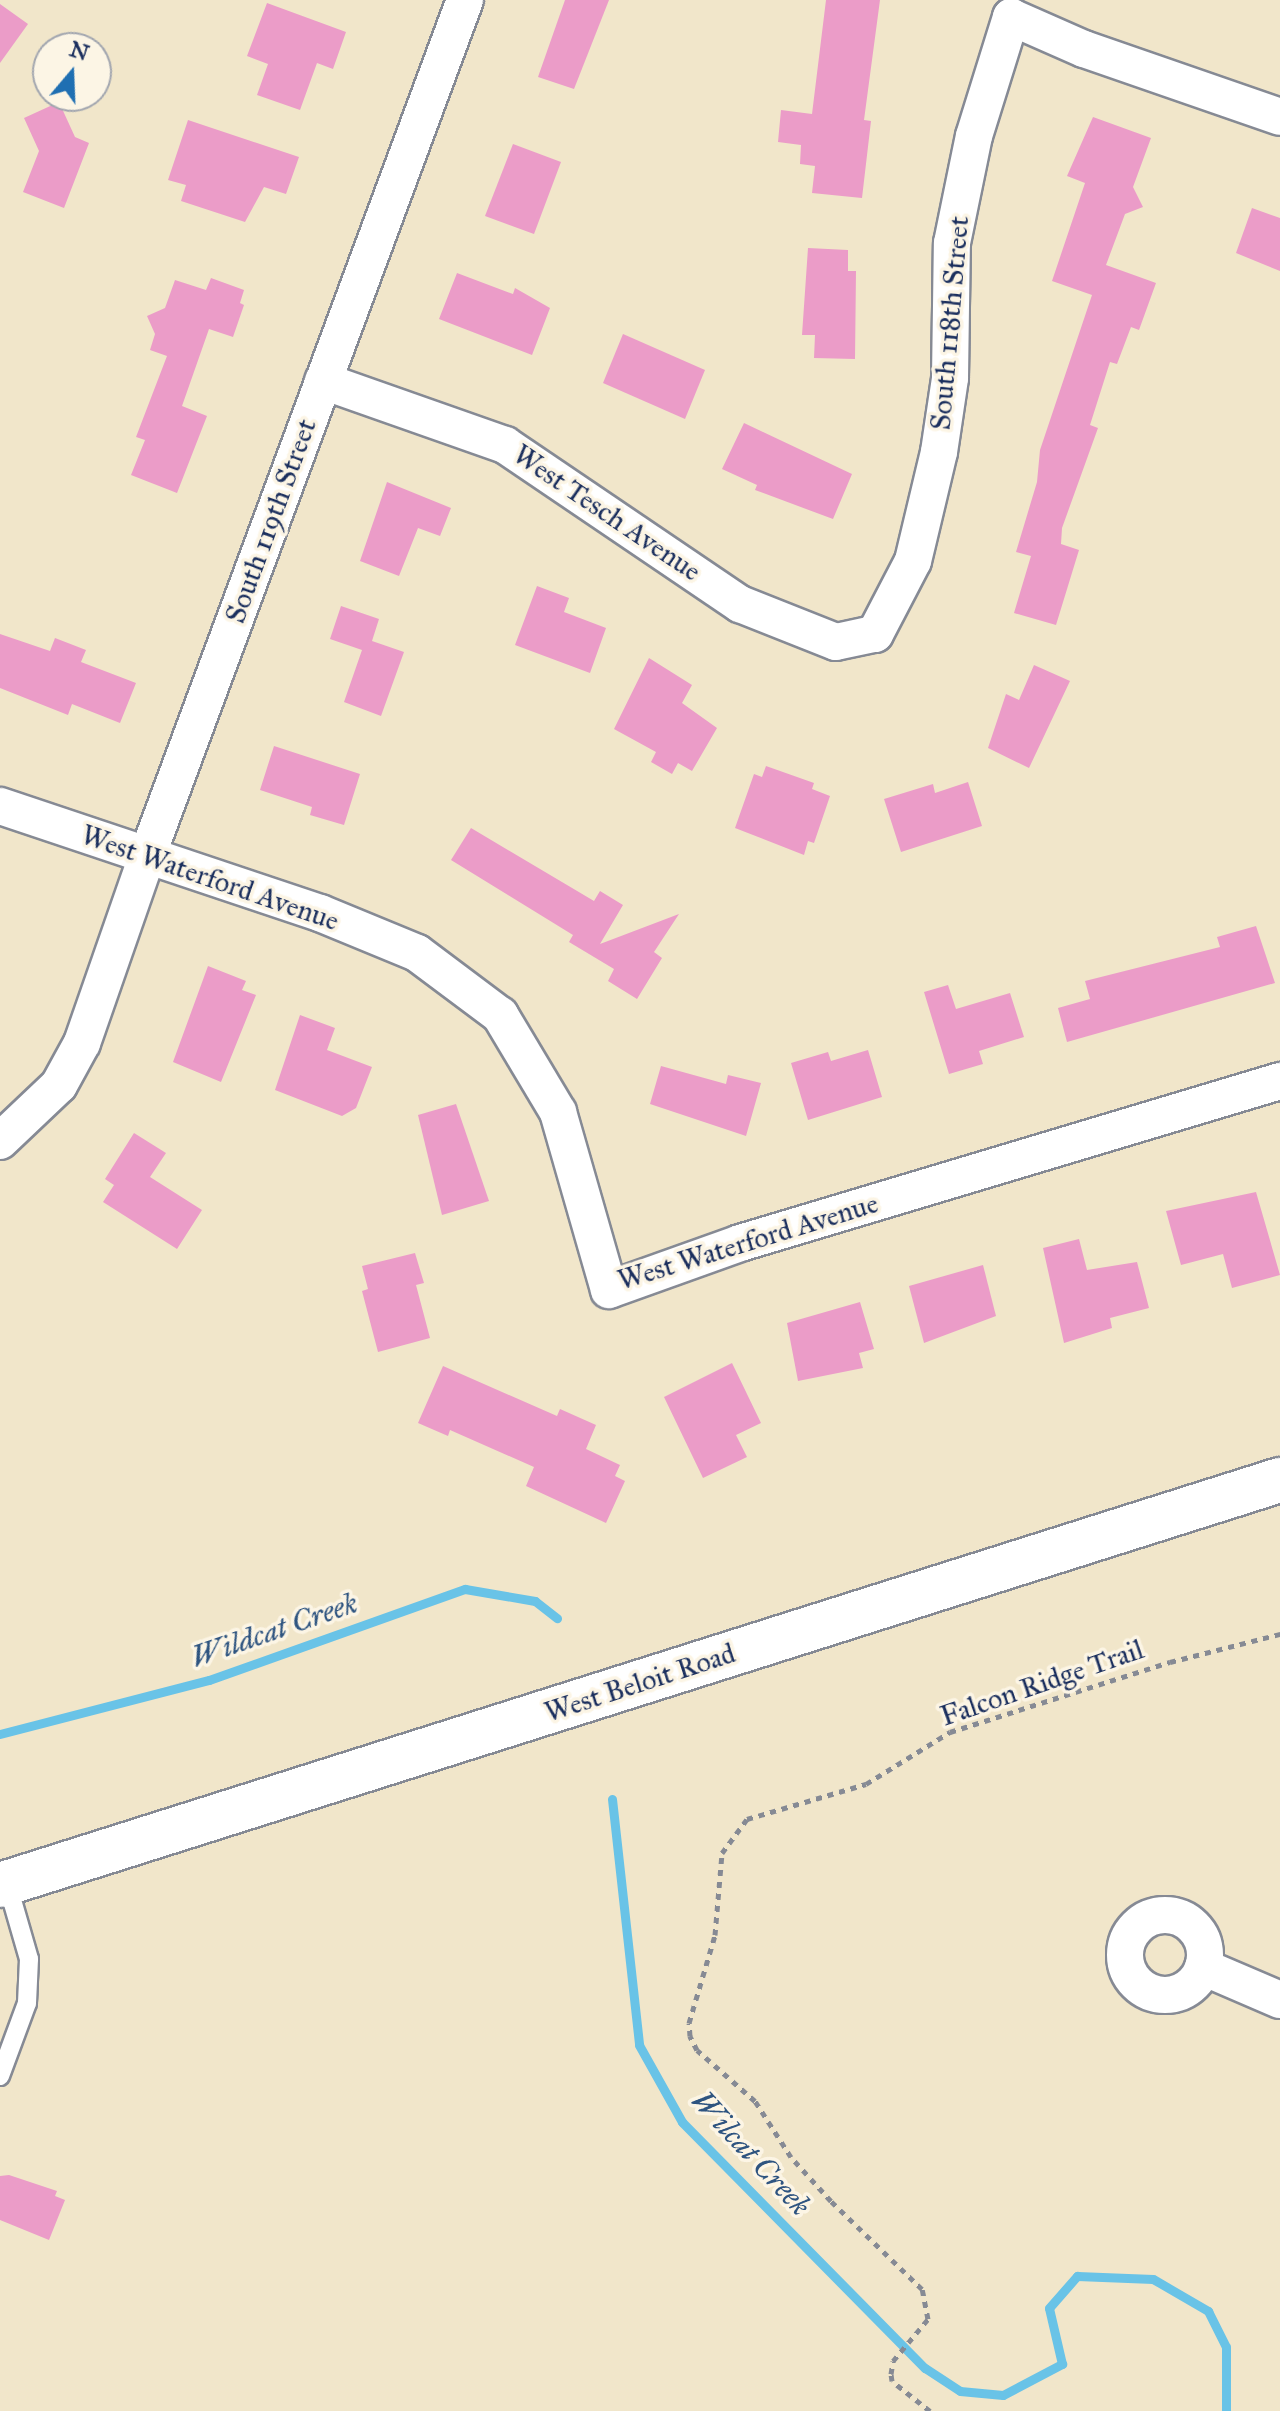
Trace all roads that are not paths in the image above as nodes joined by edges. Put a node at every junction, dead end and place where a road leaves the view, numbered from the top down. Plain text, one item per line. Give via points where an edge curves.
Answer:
1 (465, 0) edge
2 (1280, 117) edge
3 (323, 381) junction
4 (883, 626) joint
5 (0, 806) edge
6 (146, 859) junction
7 (1280, 1081) edge
8 (0, 1141) edge
9 (1280, 1480) edge
10 (4, 1884) edge
11 (1203, 1967) dead end
12 (1280, 2000) edge
13 (0, 2076) edge

1 - 3 street, South 119th Street
2 - 4 street, South 118th Street via 1084,49 1011,17 974,136 952,243 950,378 939,452 913,561
3 - 4 street, West Tesch Avenue via 505,445 740,604 836,642 875,634
3 - 6 street, South 119th Street
5 - 6 street, West Waterford Avenue
6 - 7 street, West Waterford Avenue via 320,913 417,953 500,1015 558,1112 609,1290 740,1243
6 - 8 street, South 119th Street via 82,1043 59,1085
9 - 10 main road, West Beloit Road
10 - 13 lane via 28,1974 27,2003
11 - 12 street

